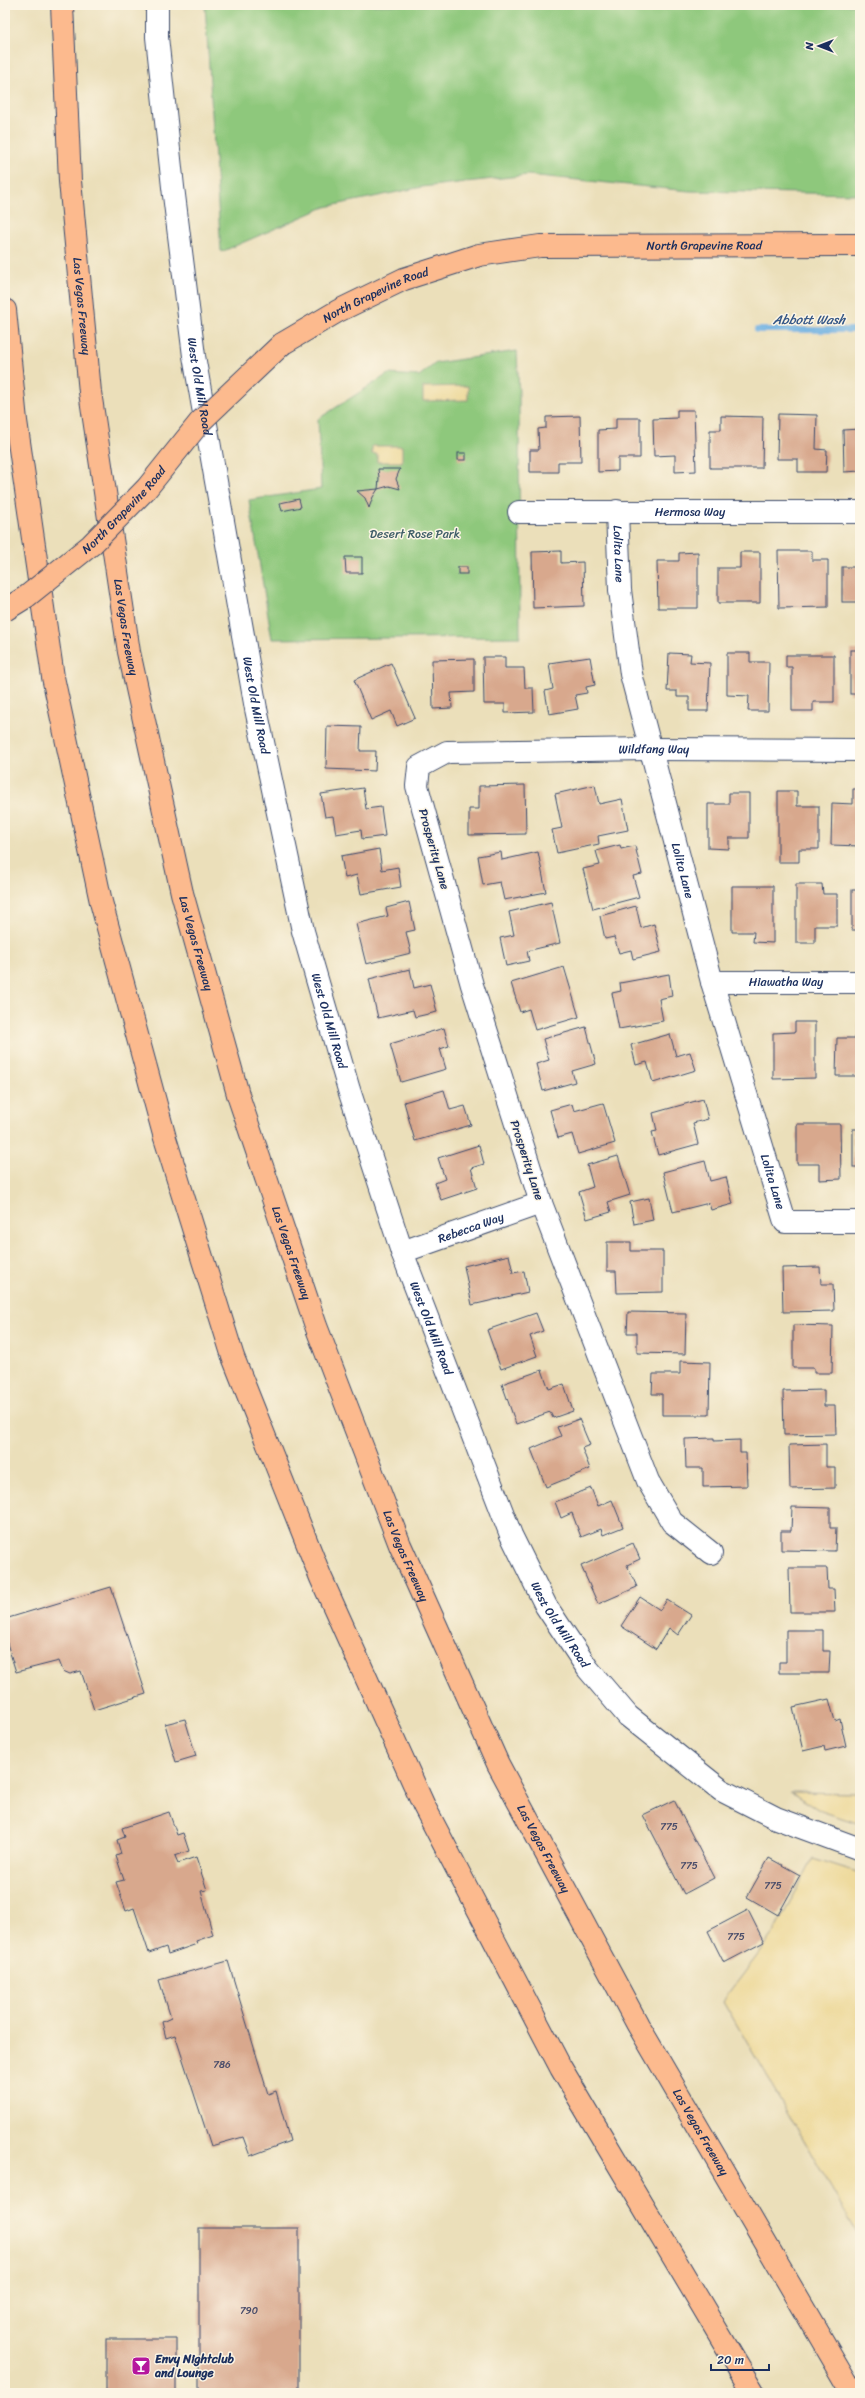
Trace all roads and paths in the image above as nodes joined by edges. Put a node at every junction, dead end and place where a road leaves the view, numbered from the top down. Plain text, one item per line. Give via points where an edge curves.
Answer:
1 (62, 5) edge
2 (157, 5) edge
3 (860, 245) edge
4 (5, 310) edge
5 (617, 511) junction
6 (519, 512) dead end
7 (860, 512) edge
8 (5, 610) edge
9 (649, 749) junction
10 (860, 750) edge
11 (447, 752) joint
12 (712, 982) junction
13 (860, 982) edge
14 (541, 1203) junction
15 (860, 1222) edge
16 (402, 1252) junction
17 (711, 1552) dead end
18 (860, 1849) edge
19 (754, 2393) edge
20 (853, 2393) edge

1 - 20 main road, Las Vegas Freeway via 70,181 90,392 129,652 182,893 241,1105 316,1326 400,1545 498,1764 638,2025
2 - 16 street, West Old Mill Road via 157,37 194,356 256,709 303,931 349,1090
3 - 8 main road, North Grapevine Road, bridge via 540,246 480,255 404,279 338,311 282,344 200,422 148,488 91,544 26,597
4 - 19 main road via 16,421 53,677 99,895 165,1138 233,1357 321,1578 424,1806 561,2068
5 - 6 street, Hermosa Way
5 - 7 street, Hermosa Way
5 - 9 street, Lolita Lane via 620,590 631,674
9 - 10 street, Wildfang Way
9 - 11 street, Wildfang Way
9 - 12 street, Lolita Lane
11 - 14 street, Prosperity Lane via 419,767 416,786 472,985
12 - 13 street, Hiawatha Way
12 - 15 street, Lolita Lane via 785,1222
14 - 16 street, Rebecca Way
14 - 17 street, Prosperity Lane via 648,1481 672,1522
16 - 18 street, West Old Mill Road via 511,1534 546,1606 588,1669 628,1716 721,1790 776,1818

